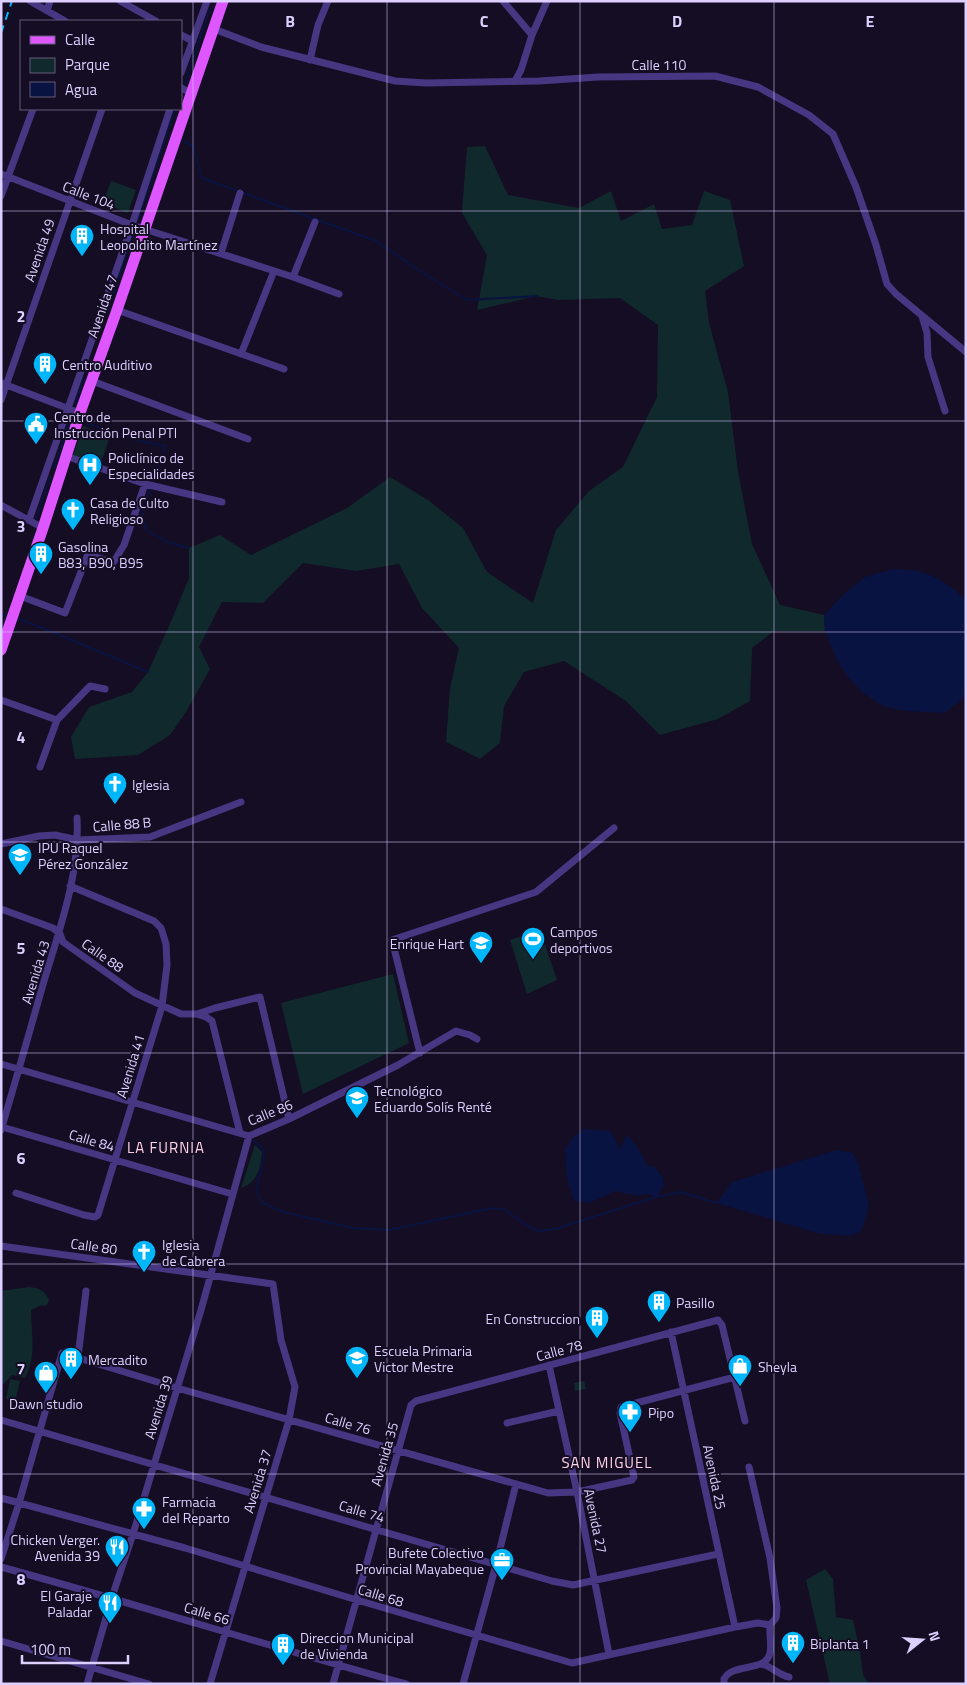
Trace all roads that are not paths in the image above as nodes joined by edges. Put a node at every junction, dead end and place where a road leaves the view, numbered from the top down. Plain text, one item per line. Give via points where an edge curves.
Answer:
1 (30, 1) edge
2 (50, 1) edge
3 (120, 1) edge
4 (207, 1) edge
5 (328, 1) edge
6 (503, 1) edge
7 (547, 1) edge
8 (220, 2) edge
9 (47, 11) junction
10 (63, 20) edge
11 (154, 20) edge
12 (214, 30) junction
13 (532, 35) junction
14 (182, 36) edge
15 (193, 41) junction
16 (310, 60) junction
17 (182, 70) edge
18 (515, 81) junction
19 (186, 90) edge
20 (182, 103) edge
21 (33, 110) edge
22 (102, 110) edge
23 (170, 110) edge
24 (180, 110) edge
25 (5, 175) edge
26 (240, 193) dead end
27 (1, 196) edge
28 (69, 201) junction
29 (315, 222) dead end
30 (132, 225) junction
31 (145, 228) junction
32 (222, 253) junction
33 (274, 271) junction
34 (293, 277) junction
35 (339, 294) dead end
36 (117, 310) junction
37 (922, 316) junction
38 (92, 340) junction
39 (105, 345) junction
40 (966, 352) edge
41 (241, 354) junction
42 (284, 369) dead end
43 (92, 381) junction
44 (4, 384) edge
45 (1, 400) edge
46 (68, 408) junction
47 (945, 411) dead end
48 (80, 413) junction
49 (248, 438) dead end
50 (66, 456) junction
51 (146, 484) junction
52 (222, 502) dead end
53 (1, 505) edge
54 (30, 520) junction
55 (44, 528) junction
56 (20, 596) junction
57 (1, 650) edge
58 (105, 689) dead end
59 (1, 700) edge
60 (57, 720) junction
61 (40, 767) dead end
62 (241, 802) dead end
63 (77, 818) dead end
64 (614, 828) dead end
65 (78, 840) junction
66 (1, 844) edge
67 (70, 886) junction
68 (1, 910) edge
69 (60, 934) junction
70 (162, 1006) junction
71 (196, 1014) junction
72 (477, 1039) dead end
73 (420, 1053) junction
74 (1, 1064) edge
75 (19, 1068) junction
76 (132, 1102) junction
77 (289, 1120) junction
78 (2, 1129) edge
79 (240, 1133) junction
80 (249, 1136) junction
81 (116, 1160) junction
82 (16, 1193) dead end
83 (232, 1194) junction
84 (1, 1246) edge
85 (211, 1275) junction
86 (273, 1284) joint
87 (86, 1291) dead end
88 (671, 1332) junction
89 (78, 1357) junction
90 (549, 1365) junction
91 (735, 1377) junction
92 (177, 1388) junction
93 (684, 1389) junction
94 (411, 1405) joint
95 (559, 1412) junction
96 (1, 1420) edge
97 (289, 1420) junction
98 (745, 1421) dead end
99 (507, 1423) dead end
100 (39, 1430) junction
101 (398, 1450) junction
102 (153, 1463) junction
103 (749, 1468) dead end
104 (516, 1484) junction
105 (577, 1492) junction
106 (266, 1496) junction
107 (1, 1498) edge
108 (19, 1502) junction
109 (376, 1529) junction
110 (133, 1534) junction
111 (718, 1554) junction
112 (1, 1558) edge
113 (496, 1564) junction
114 (245, 1565) junction
115 (1, 1567) edge
116 (596, 1580) junction
117 (112, 1597) junction
118 (357, 1600) junction
119 (770, 1625) junction
120 (735, 1627) junction
121 (226, 1632) junction
122 (477, 1636) junction
123 (1, 1641) edge
124 (609, 1654) junction
125 (761, 1664) junction
126 (338, 1666) junction
127 (91, 1667) junction
128 (781, 1675) junction
129 (789, 1677) dead end
130 (87, 1684) edge
131 (149, 1684) edge
132 (210, 1684) edge
133 (333, 1684) edge
134 (406, 1684) edge
135 (463, 1684) edge
136 (724, 1684) edge
137 (783, 1684) edge

1 - 9 street
2 - 9 street
3 - 11 street
4 - 15 street
5 - 16 street via 318,25
6 - 13 street
7 - 13 street
8 - 12 main road, Avenida 47
9 - 10 street
12 - 16 street, Calle 110
12 - 19 main road, Avenida 47
13 - 18 street
14 - 15 street
15 - 17 street
16 - 18 street, Calle 110 via 395,81
18 - 37 street, Calle 110 via 714,76 758,87 809,115 833,134 856,187 887,284
19 - 20 main road, Avenida 47
21 - 25 street
22 - 28 street, Avenida 49
23 - 30 street, Avenida 47
24 - 31 main road, Avenida 47
25 - 27 street
25 - 28 street, Calle 104
26 - 32 street
28 - 30 street, Calle 104
28 - 44 street, Avenida 49
29 - 34 street
30 - 31 street, Calle 104
30 - 38 street, Avenida 47
31 - 32 street, Calle 104
31 - 36 main road, Avenida 47
32 - 33 street, Calle 104
33 - 34 street, Calle 104
33 - 41 street
34 - 35 street, Calle 104
36 - 39 main road, Avenida 47
36 - 41 street
37 - 40 street, Calle 110
37 - 47 street via 928,357
38 - 39 street
38 - 46 street, Avenida 47
39 - 43 main road, Avenida 47
41 - 42 street
43 - 48 main road, Avenida 47
43 - 49 street
44 - 45 street, Avenida 49
44 - 46 street
46 - 48 street
46 - 54 street, Avenida 47
48 - 50 main road, Avenida 47
50 - 51 street
50 - 55 main road, Avenida 47
51 - 52 street
51 - 56 street via 124,545 113,563 88,554 66,613
53 - 54 street
54 - 55 street
55 - 56 main road, Avenida 47
56 - 57 main road, Avenida 47
58 - 60 street via 90,686
59 - 60 street
60 - 61 street
62 - 65 street, Calle 88 B via 150,837
63 - 65 street, Avenida 43
64 - 73 street via 536,892 392,940
65 - 66 street, Calle 88 B via 39,836
65 - 67 street, Avenida 43
67 - 69 street, Avenida 43
67 - 70 street, Avenida 41 via 154,921 161,928 167,965
68 - 69 street, Calle 88 via 53,928
69 - 70 street, Calle 88 via 63,942 135,993
69 - 75 street, Avenida 43
70 - 71 street, Calle 88 via 180,1014
70 - 76 street, Avenida 41
71 - 77 street, Calle 88 via 260,997
71 - 79 street, Calle 88 via 206,1017 214,1026
72 - 73 street, Calle 86 via 456,1031
73 - 77 street, Calle 86
74 - 75 street, Calle 86
75 - 76 street, Calle 86
75 - 78 street, Avenida 43
76 - 79 street, Calle 86
76 - 81 street, Avenida 41
77 - 80 street, Calle 86
78 - 81 street, Calle 84
79 - 80 street, Calle 86
80 - 83 street, Avenida 39
81 - 82 street, Avenida 41 via 100,1213 95,1217
81 - 83 street, Calle 84
83 - 85 street, Avenida 39
84 - 85 street, Calle 80
85 - 86 street, Calle 80
85 - 92 street, Avenida 39
86 - 97 street, Avenida 37 via 281,1340 295,1387
87 - 89 street
88 - 90 street, Calle 78
88 - 91 street, Calle 78 via 714,1320 720,1322
88 - 93 street, Avenida 25
89 - 92 street, Calle 76
89 - 100 street, Calle 76 via 62,1353
90 - 94 street, Calle 78
90 - 95 street, Avenida 27
91 - 93 street
91 - 98 street
92 - 97 street, Calle 76
92 - 102 street, Avenida 39
93 - 105 street, Calle 76 via 621,1407 634,1477 629,1482
93 - 111 street, Avenida 25
94 - 101 street, Avenida 35
95 - 99 street
95 - 105 street, Avenida 27
96 - 100 street, Calle 74
97 - 101 street, Calle 76
97 - 106 street, Avenida 37
100 - 102 street, Calle 74
100 - 108 street
101 - 104 street, Calle 76
101 - 109 street, Avenida 35
102 - 106 street, Calle 74
102 - 110 street, Avenida 39
103 - 119 street via 776,1597 776,1618
104 - 105 street, Calle 76 via 548,1493
104 - 113 street
105 - 116 street, Avenida 27
106 - 109 street, Calle 74
106 - 114 street, Avenida 37
107 - 108 street, Calle 68
108 - 110 street, Calle 68
108 - 112 street
109 - 113 street, Calle 74
109 - 118 street, Avenida 35
110 - 114 street, Calle 68
110 - 117 street, Avenida 39
111 - 116 street, Calle 74
111 - 120 street, Avenida 25
113 - 116 street, Calle 74 via 573,1585
113 - 122 street
114 - 118 street, Calle 68
114 - 121 street, Avenida 37
115 - 117 street, Calle 66
116 - 124 street, Avenida 27
117 - 121 street, Calle 66
117 - 127 street, Avenida 39
118 - 122 street, Calle 68
118 - 126 street, Avenida 35
119 - 120 street, Calle 68 via 758,1623
119 - 125 street via 770,1653
120 - 124 street, Calle 68
121 - 126 street, Calle 66
121 - 132 street, Avenida 37
122 - 124 street, Calle 68 via 572,1663
122 - 135 street
123 - 127 street
125 - 128 street via 769,1665
125 - 136 street via 730,1671
126 - 133 street, Avenida 35
126 - 134 street, Calle 66
127 - 130 street, Avenida 39
127 - 131 street
128 - 129 street
128 - 137 street

